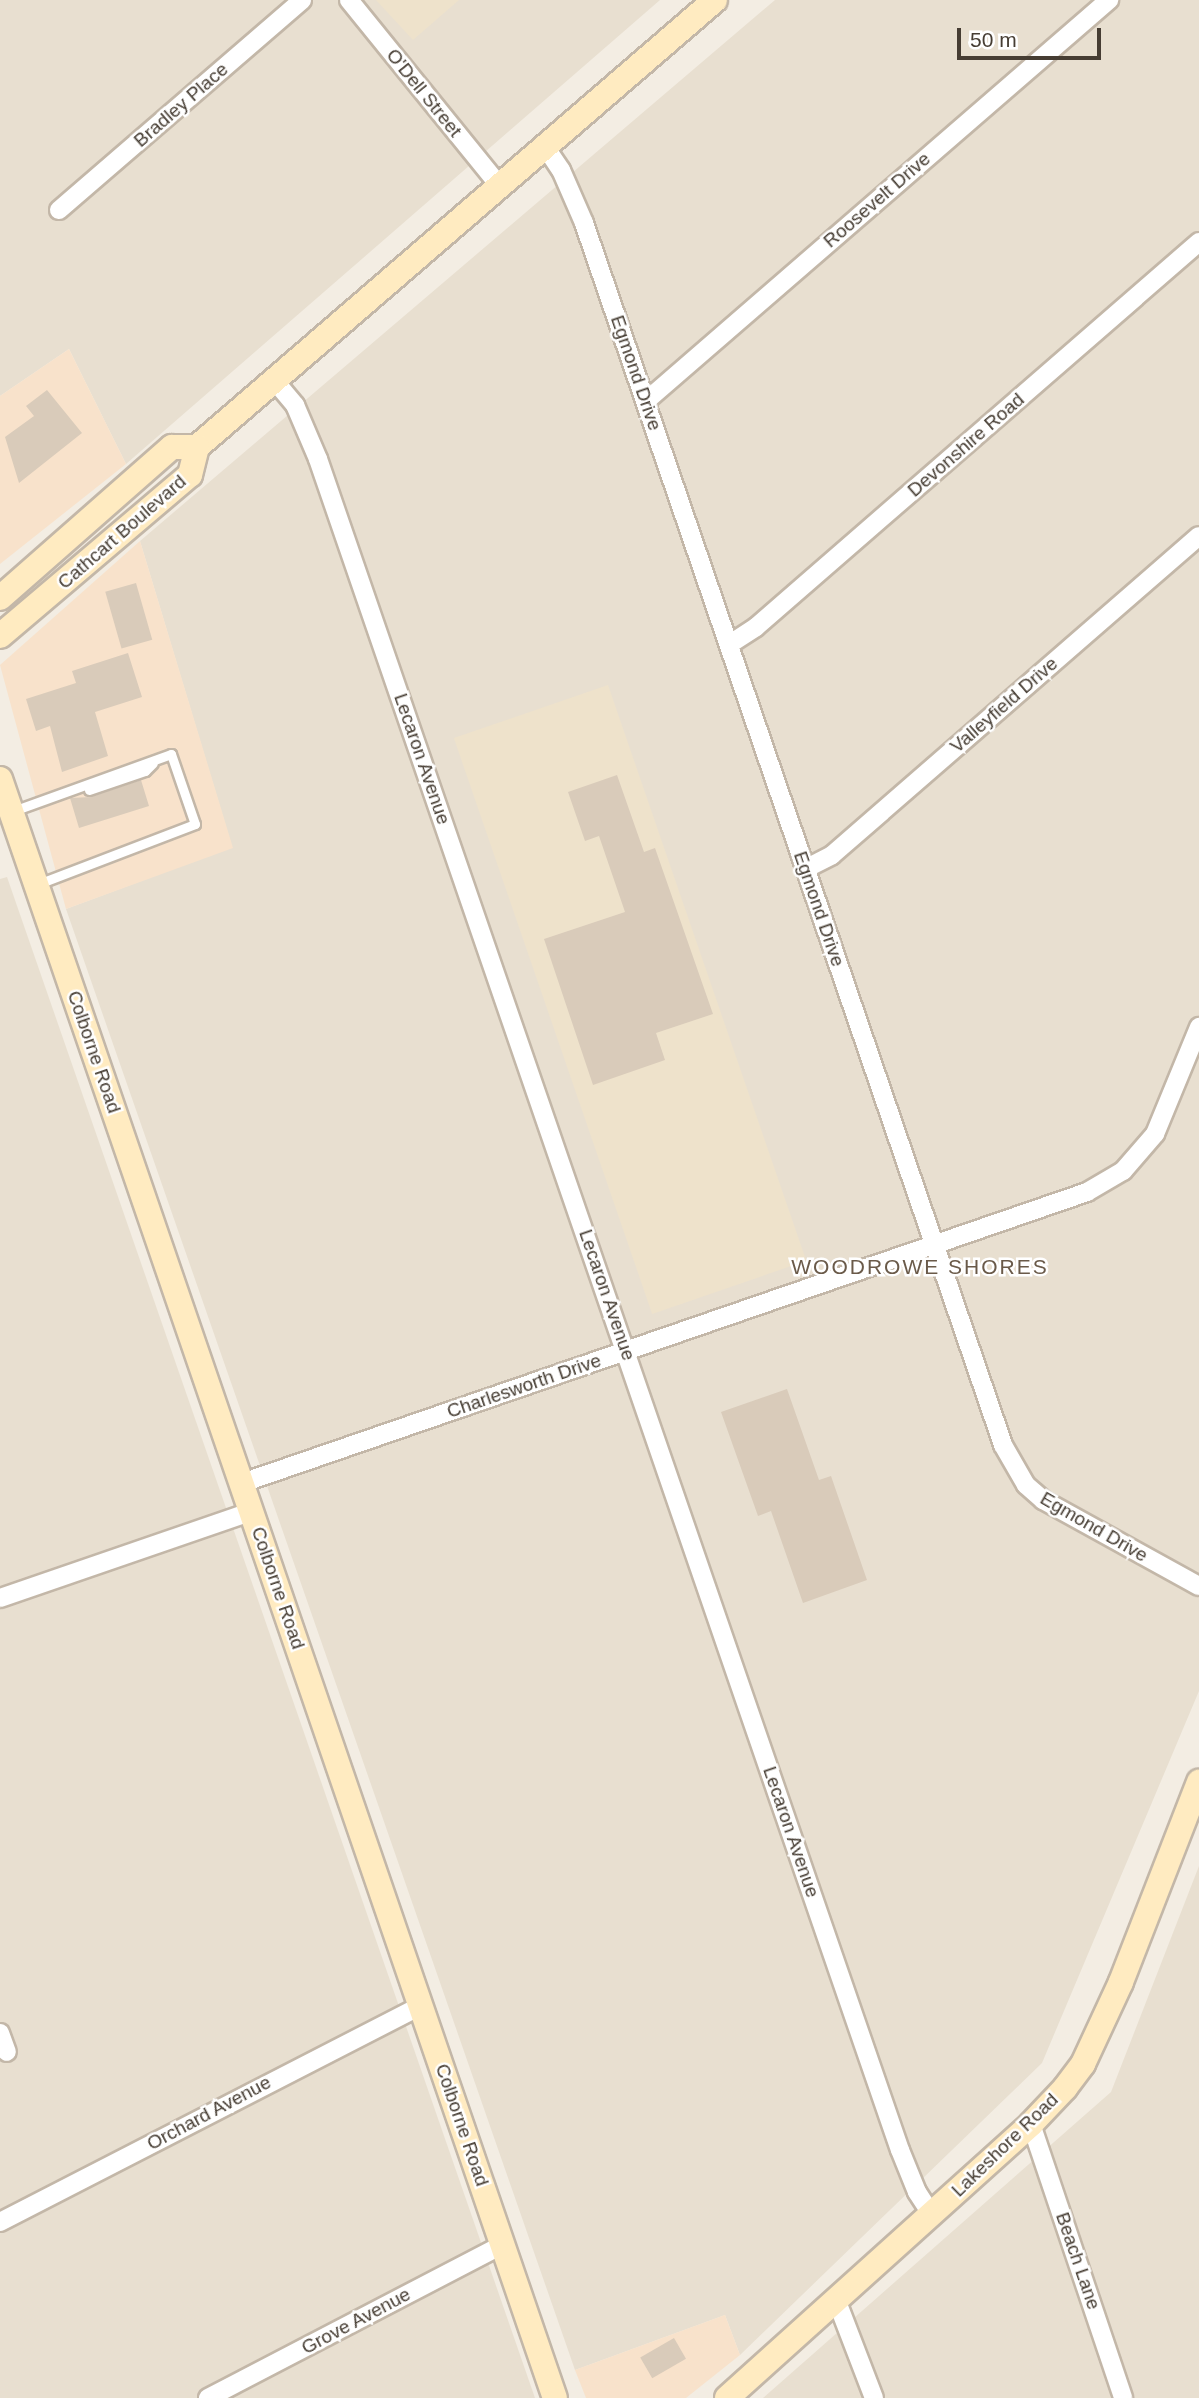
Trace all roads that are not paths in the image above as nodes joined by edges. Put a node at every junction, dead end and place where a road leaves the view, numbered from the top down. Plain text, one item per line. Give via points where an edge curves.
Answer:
1 (302, 0) edge
2 (349, 0) edge
3 (715, 0) edge
4 (1109, 0) edge
5 (544, 145) junction
6 (499, 185) junction
7 (59, 210) dead end
8 (1199, 242) edge
9 (274, 380) junction
10 (646, 401) junction
11 (197, 447) junction
12 (1199, 536) edge
13 (0, 598) edge
14 (0, 636) edge
15 (730, 644) junction
16 (0, 779) edge
17 (11, 811) junction
18 (805, 869) junction
19 (36, 885) junction
20 (1199, 1027) edge
21 (936, 1247) junction
22 (627, 1351) junction
23 (242, 1483) junction
24 (252, 1511) junction
25 (1199, 1586) edge
26 (0, 1598) edge
27 (1199, 1782) edge
28 (420, 2006) junction
29 (0, 2033) edge
30 (7, 2052) dead end
31 (1031, 2124) junction
32 (932, 2215) junction
33 (0, 2222) edge
34 (504, 2244) junction
35 (836, 2299) junction
36 (208, 2398) edge
37 (555, 2398) edge
38 (727, 2398) edge
39 (874, 2398) edge
40 (1123, 2398) edge

1 - 7 street, Bradley Place
2 - 6 street, O'Dell Street
3 - 5 street
4 - 10 street, Roosevelt Drive
5 - 6 street
5 - 10 street, Egmond Drive via 561,170 584,223
6 - 9 street
8 - 15 street, Devonshire Road via 756,627
9 - 11 street
9 - 22 street, Lecaron Avenue via 295,405 318,459
10 - 15 street, Egmond Drive
11 - 13 street, Cathcart Boulevard via 172,447
11 - 14 street, Cathcart Boulevard via 190,475
12 - 18 street, Valleyfield Drive via 832,855
15 - 18 street, Egmond Drive
16 - 17 street, Colborne Road
17 - 19 street, Colborne Road
17 - 19 lane via 171,754 195,824
18 - 21 street, Egmond Drive
19 - 23 street, Colborne Road
20 - 21 street, Charlesworth Drive via 1155,1134 1123,1171 1087,1192
21 - 22 street, Charlesworth Drive
21 - 25 street, Egmond Drive via 1003,1445 1026,1485 1043,1500
22 - 23 street, Charlesworth Drive
22 - 32 street, Lecaron Avenue via 900,2150
23 - 24 street, Colborne Road
24 - 26 street
24 - 28 street, Colborne Road
27 - 31 street, Lakeshore Road via 1099,2031 1078,2070
28 - 33 street, Orchard Avenue
28 - 34 street, Colborne Road
29 - 30 street
31 - 32 street, Lakeshore Road
31 - 40 street, Beach Lane
32 - 35 street, Lakeshore Road
34 - 36 street, Grove Avenue
34 - 37 street, Colborne Road
35 - 38 street, Lakeshore Road
35 - 39 street

